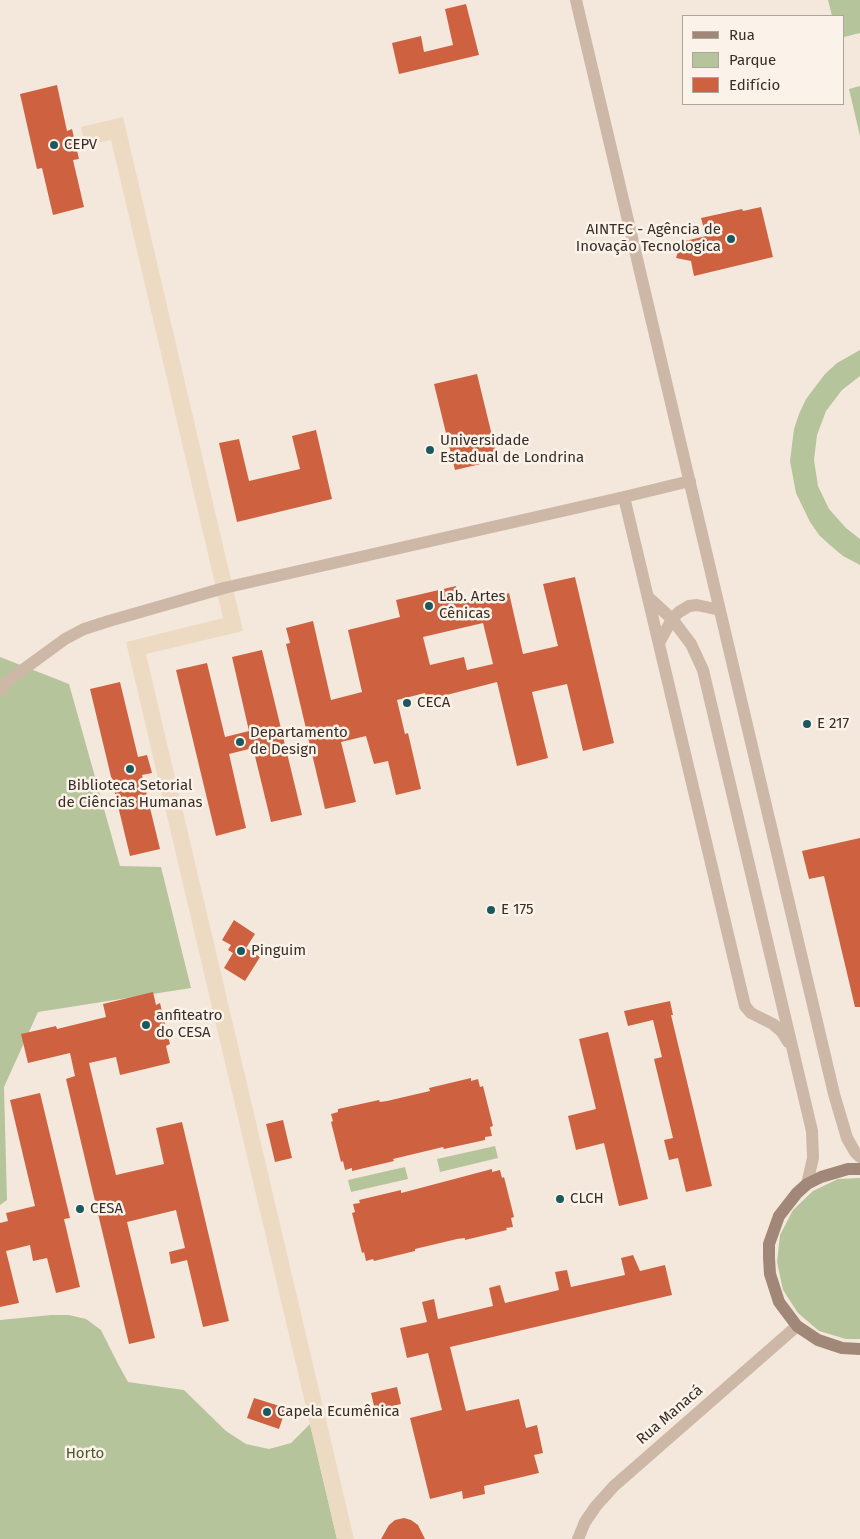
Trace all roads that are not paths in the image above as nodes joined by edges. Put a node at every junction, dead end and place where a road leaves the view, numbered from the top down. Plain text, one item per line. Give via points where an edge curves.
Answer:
1 (576, 0) edge
2 (690, 481) junction
3 (624, 497) junction
4 (648, 597) junction
5 (720, 610) junction
6 (672, 620) junction
7 (659, 643) junction
8 (0, 692) edge
9 (792, 1048) junction
10 (860, 1157) edge
11 (860, 1170) edge
12 (807, 1184) junction
13 (797, 1326) junction
14 (860, 1349) edge
15 (578, 1539) edge

1 - 2 street
2 - 3 street
2 - 5 street
3 - 4 street
3 - 8 street via 224,588 109,621 65,639 8,682
4 - 6 street
4 - 7 street
5 - 6 street via 690,606
5 - 10 street via 838,1109 847,1138
6 - 7 street
6 - 9 street via 691,644 703,670
7 - 9 street via 746,1006 751,1013 782,1032
9 - 12 street via 812,1131 812,1158
11 - 12 street via 848,1169
12 - 13 street via 779,1216 769,1244 770,1274 779,1302
13 - 14 street via 818,1340 842,1348
13 - 15 street, Rua Manacá via 614,1486 585,1522

